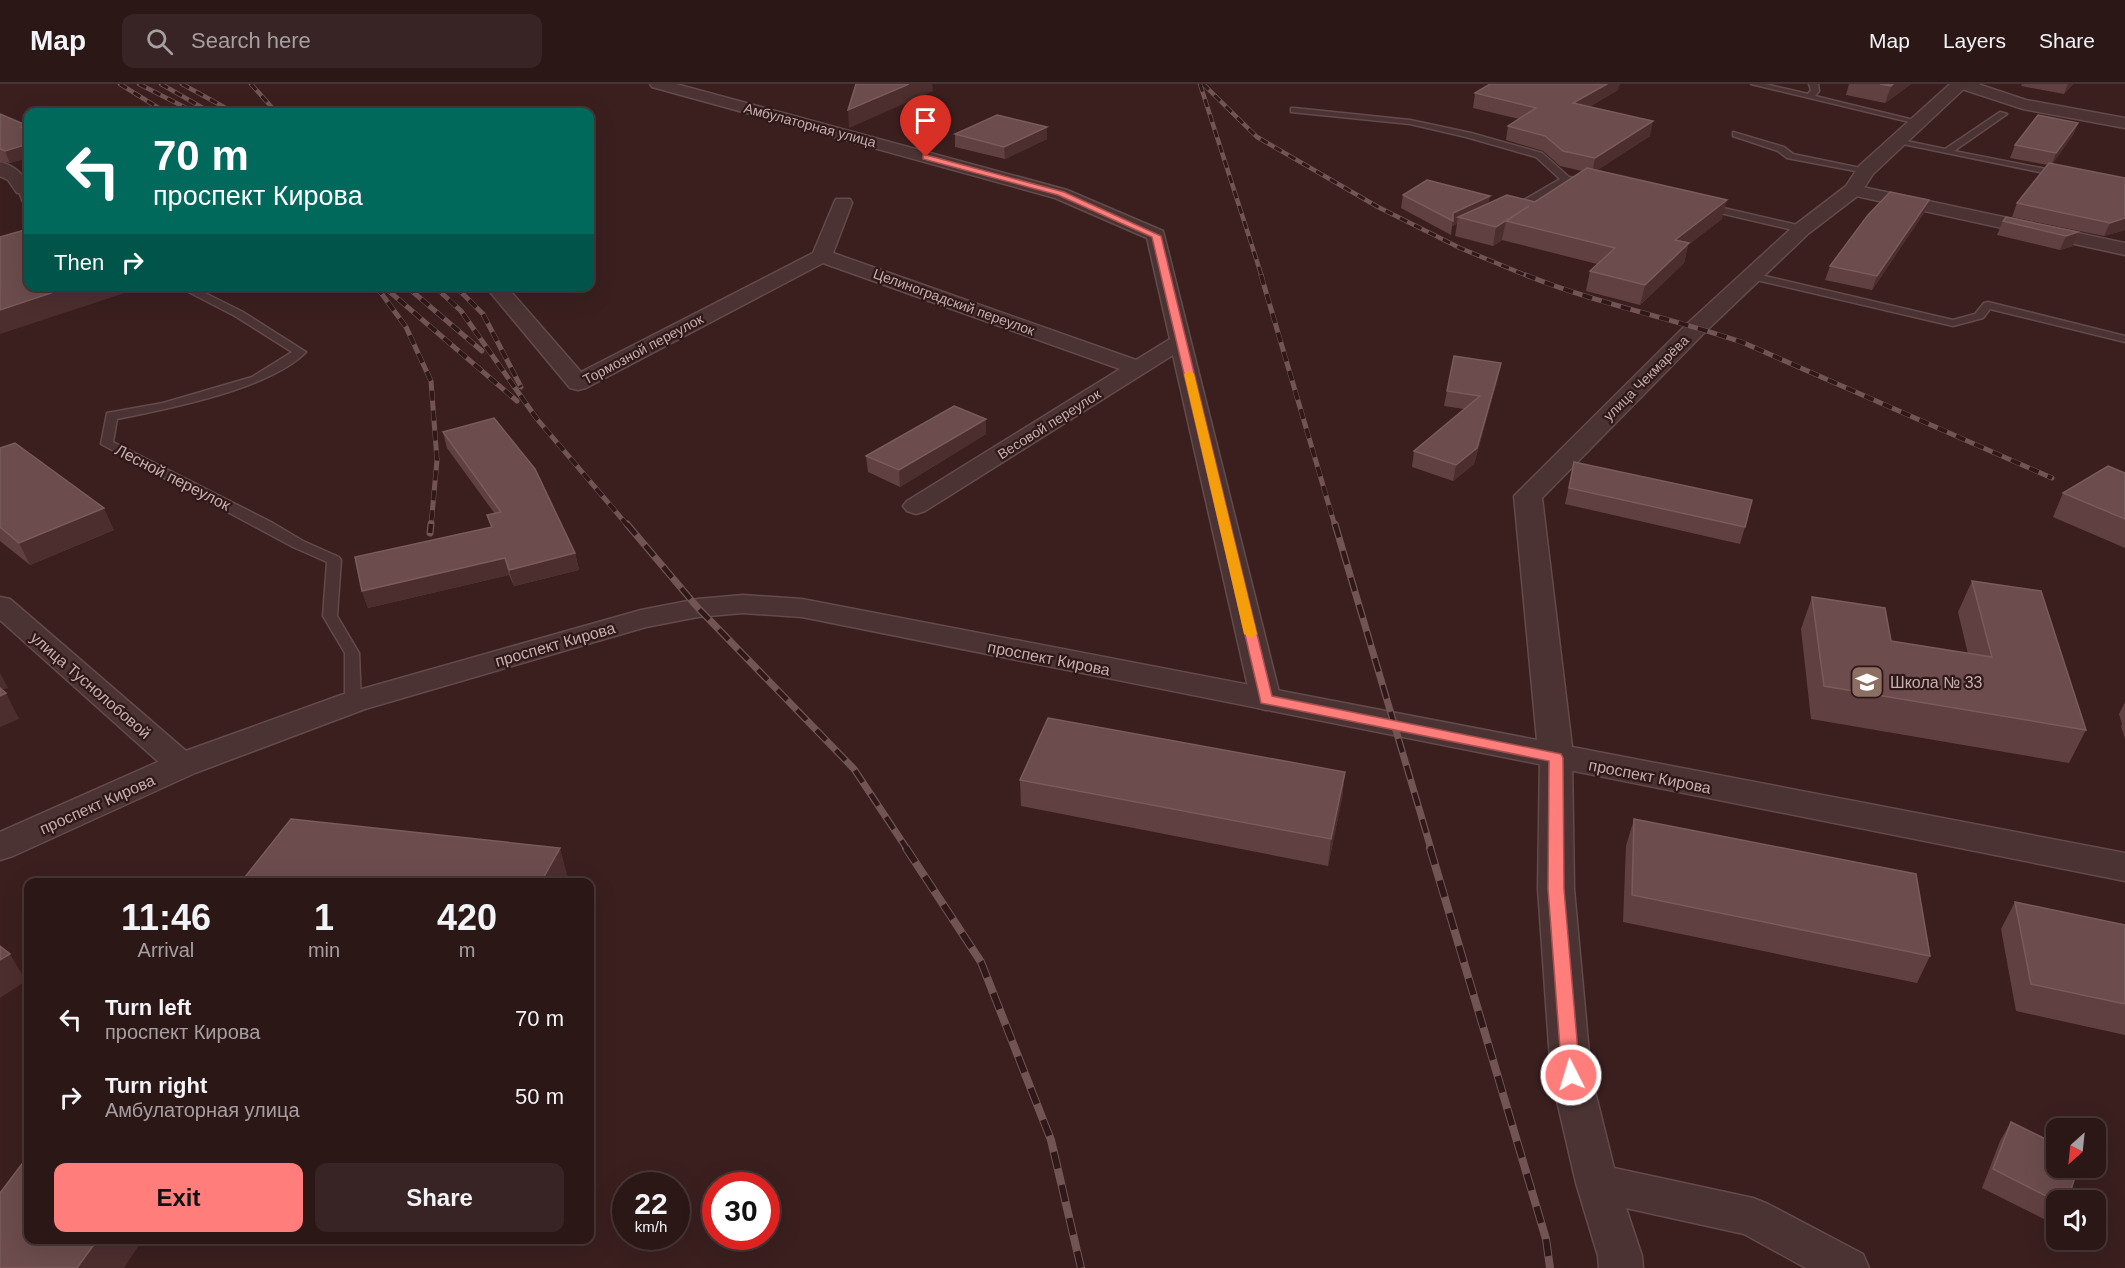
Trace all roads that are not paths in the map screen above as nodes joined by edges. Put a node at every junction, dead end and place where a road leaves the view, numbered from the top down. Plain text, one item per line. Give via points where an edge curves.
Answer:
1 (658, 84) edge
2 (1755, 84) edge
3 (1813, 84) edge
4 (1961, 84) edge
5 (1809, 97) junction
6 (1293, 110) dead end
7 (2003, 114) dead end
8 (1918, 122) junction
9 (2125, 123) edge
10 (1736, 134) dead end
11 (1897, 142) junction
12 (1947, 152) junction
13 (0, 167) edge
14 (2075, 178) edge
15 (1566, 179) junction
16 (1859, 180) junction
17 (1599, 183) edge
18 (24, 192) edge
19 (843, 203) dead end
20 (1700, 205) edge
21 (1503, 208) edge
22 (1802, 229) junction
23 (2125, 249) edge
24 (822, 256) junction
25 (1752, 276) junction
26 (193, 291) edge
27 (499, 291) edge
28 (2125, 339) edge
29 (1181, 341) junction
30 (1138, 368) junction
31 (916, 506) dead end
32 (0, 605) edge
33 (1266, 700) junction
34 (353, 702) junction
35 (1556, 758) junction
36 (182, 765) junction
37 (0, 847) edge
38 (2125, 867) edge
39 (1597, 1183) junction
40 (1621, 1268) edge
41 (1847, 1268) edge

1 - 29 street, Амбулаторная улица via 1061,194 1156,236
2 - 5 lane
3 - 5 lane via 1815,91
4 - 8 street, улица Чекмарёва
4 - 9 street via 2023,104
5 - 8 lane
6 - 15 lane via 1410,122 1468,135 1539,155
7 - 12 lane
8 - 11 street, улица Чекмарёва
10 - 16 lane
11 - 12 lane
11 - 16 street, улица Чекмарёва
12 - 14 lane
13 - 18 street via 15,176
15 - 17 lane
15 - 21 lane via 1516,210
16 - 22 street, улица Чекмарёва
16 - 23 street
19 - 24 street
20 - 22 lane
22 - 25 street, улица Чекмарёва
24 - 27 street, Тормозной переулок via 578,383
24 - 30 street, Целиноградский переулок
25 - 28 lane via 1953,323 1979,316 1988,305
25 - 35 street, улица Чекмарёва via 1528,496
26 - 34 lane, Лесной переулок via 300,352 256,379 165,406 111,416 107,444 334,560 330,616 352,653
29 - 30 street, Весовой переулок
29 - 33 street, Амбулаторная улица
30 - 31 street, Весовой переулок
32 - 36 street, улица Туснолобовой
33 - 34 street, проспект Кирова via 802,608 743,604 640,619
33 - 35 street, проспект Кирова
34 - 36 street, проспект Кирова
35 - 38 street, проспект Кирова
35 - 39 street via 1556,889 1571,1075
36 - 37 street, проспект Кирова
39 - 40 street
39 - 41 street via 1753,1217

